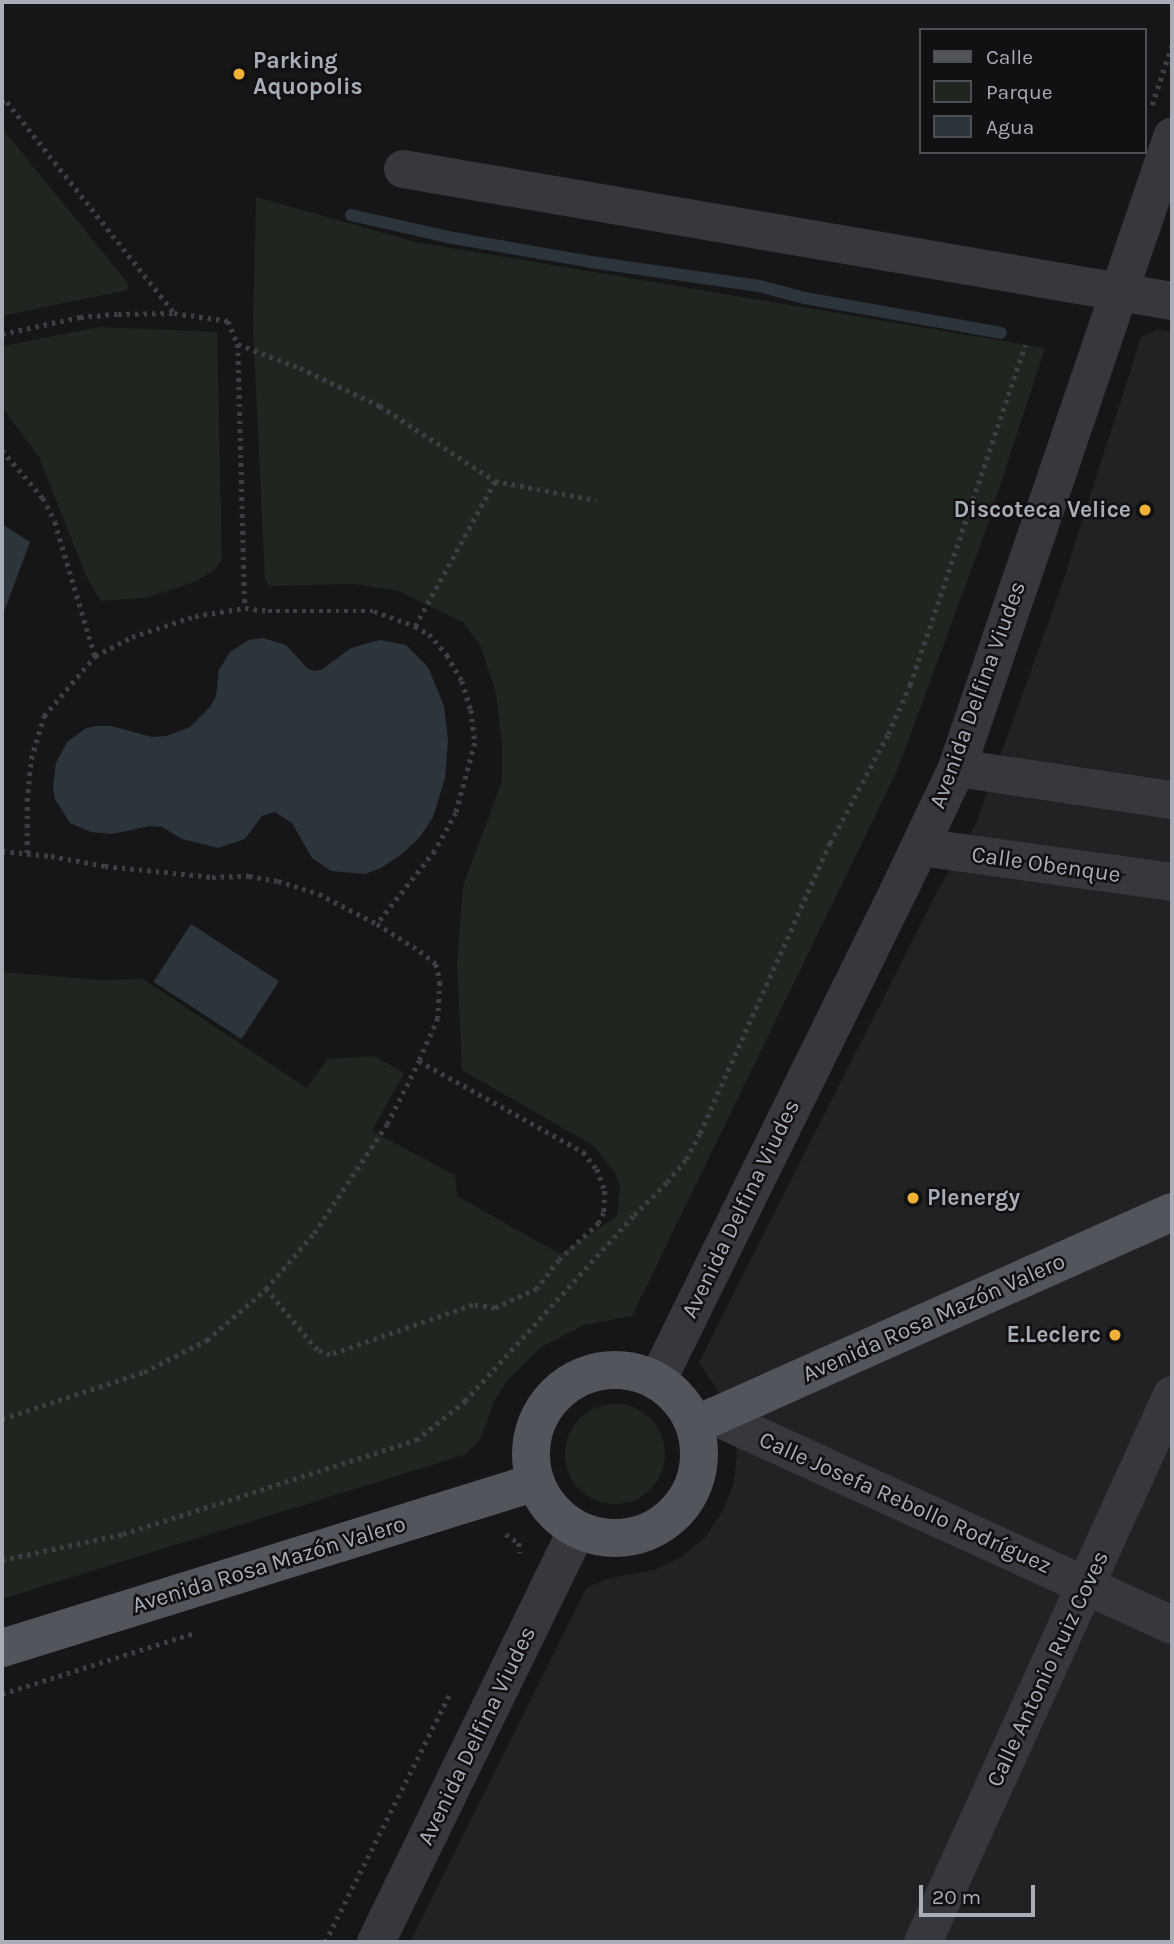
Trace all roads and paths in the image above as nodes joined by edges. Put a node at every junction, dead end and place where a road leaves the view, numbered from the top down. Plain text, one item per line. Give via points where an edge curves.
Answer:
1 (1172, 45) edge
2 (2, 102) edge
3 (1161, 126) edge
4 (403, 169) dead end
5 (1118, 292) junction
6 (1172, 301) edge
7 (174, 313) junction
8 (2, 334) edge
9 (238, 344) junction
10 (1025, 345) dead end
11 (2, 450) edge
12 (495, 481) junction
13 (596, 500) dead end
14 (245, 608) junction
15 (415, 626) junction
16 (95, 656) junction
17 (957, 768) junction
18 (1172, 800) edge
19 (920, 847) junction
20 (2, 851) edge
21 (27, 853) junction
22 (1172, 882) edge
23 (376, 925) junction
24 (419, 1061) junction
25 (1172, 1212) edge
26 (266, 1289) junction
27 (657, 1381) junction
28 (1172, 1395) edge
29 (2, 1419) edge
30 (704, 1420) junction
31 (536, 1482) junction
32 (578, 1530) junction
33 (499, 1535) dead end
34 (518, 1559) dead end
35 (2, 1560) edge
36 (1088, 1587) junction
37 (1172, 1625) edge
38 (197, 1632) dead end
39 (2, 1648) edge
40 (454, 1686) dead end
41 (2, 1694) edge
42 (325, 1942) edge
43 (376, 1942) edge
44 (923, 1942) edge

1 - 3 path
2 - 7 path via 7,102
3 - 5 street, Avenida Delfina Viudes
4 - 5 street
5 - 6 street
5 - 17 street, Avenida Delfina Viudes
7 - 8 path via 80,317
7 - 9 path via 228,320
9 - 12 path via 380,406
9 - 14 path
10 - 35 path via 910,685 830,843 700,1133 667,1182 465,1401 416,1440 124,1534
11 - 16 path via 43,498 55,522
12 - 13 path
12 - 15 path
14 - 15 path via 374,611
14 - 16 path via 195,616 132,637
15 - 23 path via 447,655 462,681 475,743 456,813 435,851
16 - 21 path via 44,716 31,759
17 - 18 street
17 - 19 street, Avenida Delfina Viudes
19 - 22 street, Calle Obenque
19 - 27 street, Avenida Delfina Viudes
20 - 21 path
21 - 23 path via 105,866 278,881 319,894
23 - 24 path via 436,964 438,1018
24 - 26 path via 387,1124 346,1188
24 - 26 path via 591,1160 605,1191 599,1223 559,1260 532,1294 495,1308 473,1306 330,1355 317,1350
25 - 30 main road, Avenida Rosa Mazón Valero
26 - 29 path via 207,1340 178,1357
27 - 30 main road
27 - 31 main road via 629,1371 600,1371 573,1381 550,1400 534,1435 531,1454
28 - 36 street, Calle Antonio Ruiz Coves
30 - 32 main road via 696,1481 682,1507 660,1526 634,1537 604,1538
30 - 36 street, Calle Josefa Rebollo Rodríguez
31 - 32 main road via 552,1510
31 - 39 main road, Avenida Rosa Mazón Valero
32 - 43 street, Avenida Delfina Viudes
33 - 34 path via 509,1534 519,1543
36 - 37 street, Calle Josefa Rebollo Rodríguez
36 - 44 street, Calle Antonio Ruiz Coves
38 - 41 path
40 - 42 path

